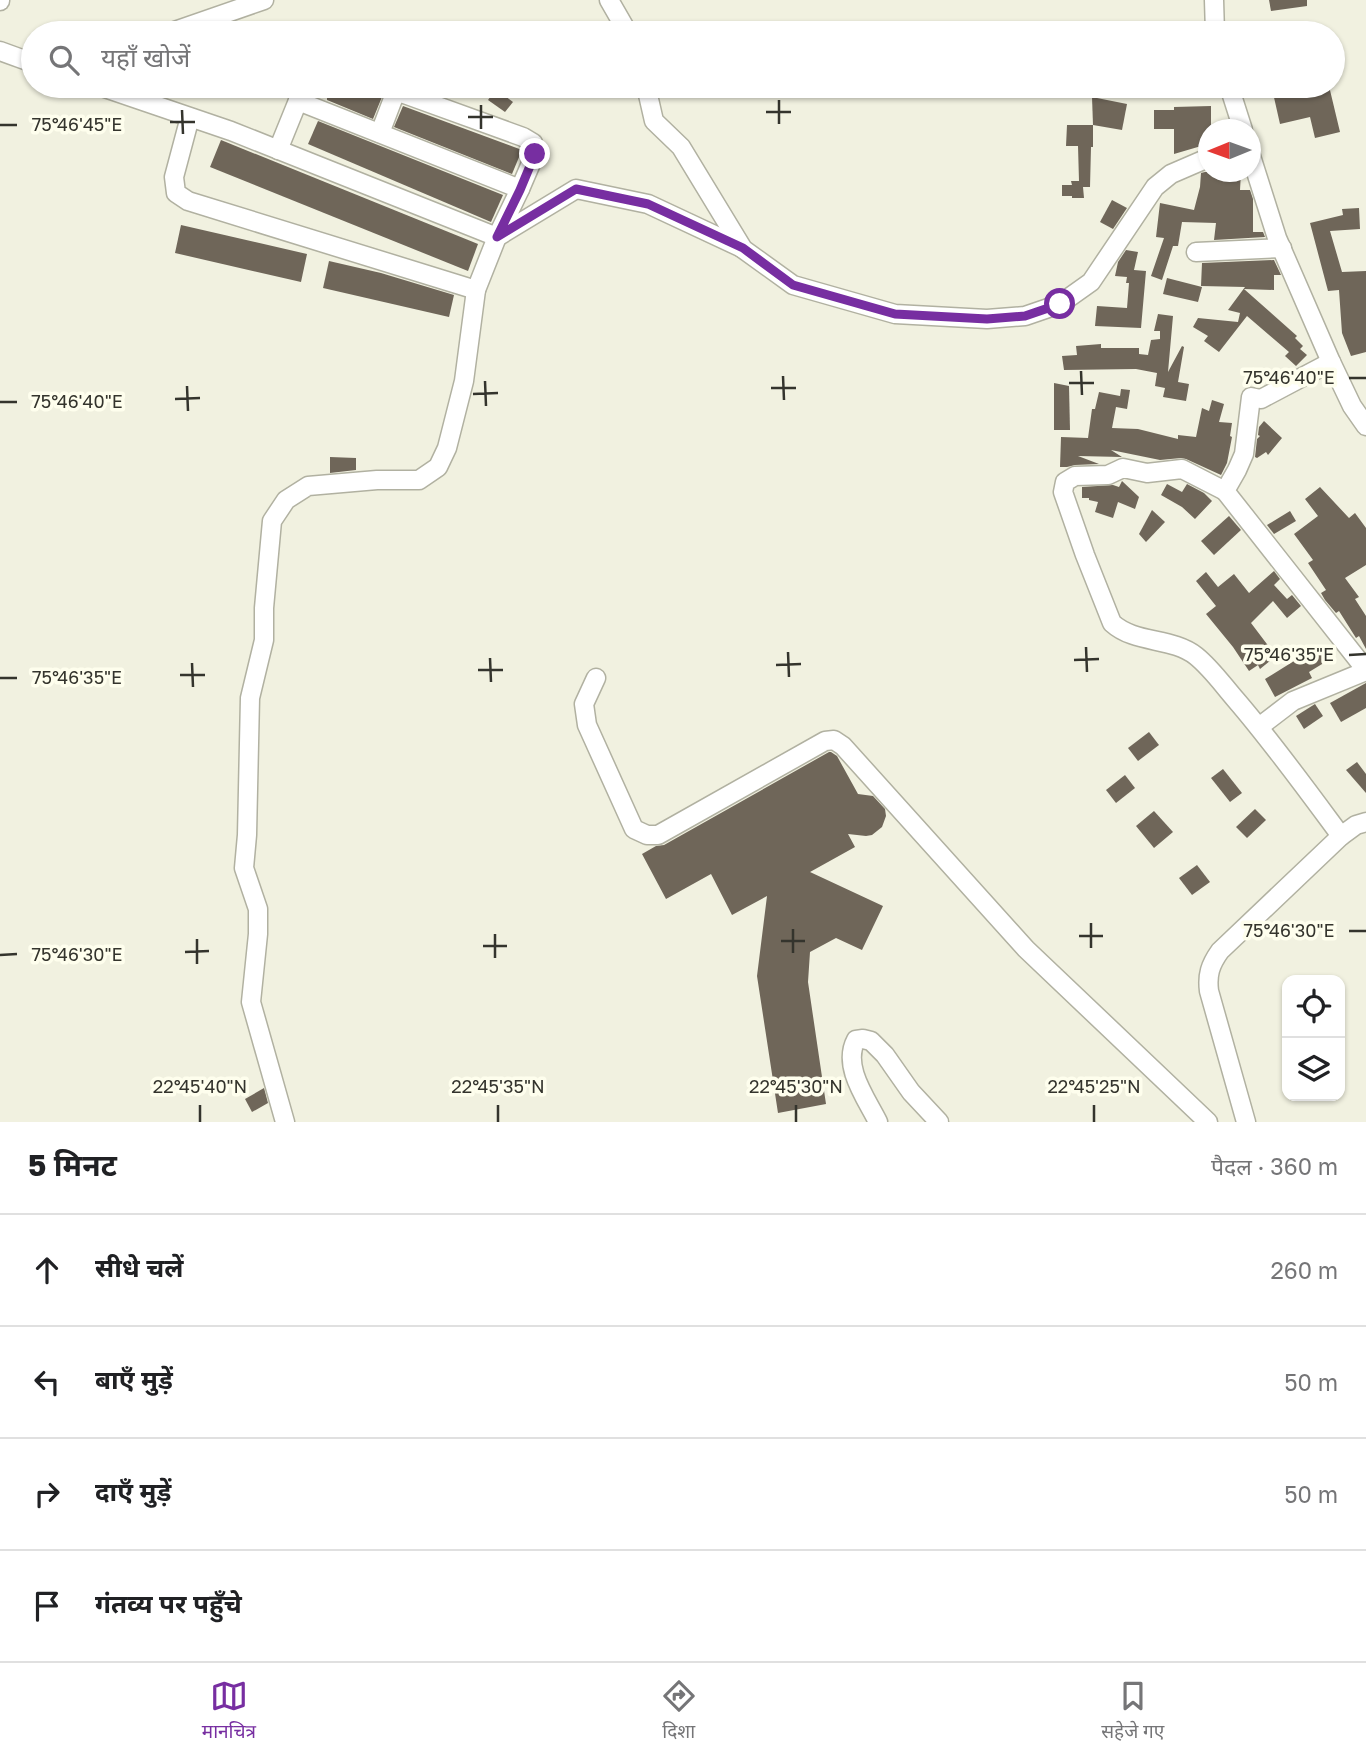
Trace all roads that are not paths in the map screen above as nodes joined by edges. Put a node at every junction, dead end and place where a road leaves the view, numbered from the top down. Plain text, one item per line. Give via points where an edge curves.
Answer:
1 (264, 0) edge
2 (609, 0) edge
3 (1213, 0) edge
4 (204, 21) edge
5 (621, 21) edge
6 (1214, 21) edge
7 (0, 51) edge
8 (21, 59) edge
9 (134, 98) edge
10 (299, 98) edge
11 (309, 98) edge
12 (388, 98) edge
13 (418, 98) edge
14 (649, 98) edge
15 (1233, 98) edge
16 (190, 117) junction
17 (1240, 119) edge
18 (380, 133) junction
19 (278, 150) junction
20 (1198, 163) edge
21 (1260, 182) edge
22 (520, 190) junction
23 (497, 237) junction
24 (743, 248) junction
25 (1282, 248) junction
26 (1196, 252) dead end
27 (476, 290) junction
28 (1331, 362) junction
29 (1366, 426) edge
30 (1224, 491) junction
31 (1366, 671) edge
32 (596, 678) dead end
33 (1259, 727) junction
34 (1366, 822) edge
35 (1341, 836) junction
36 (285, 1122) edge
37 (878, 1122) edge
38 (939, 1122) edge
39 (1208, 1122) edge
40 (1246, 1122) edge

1 - 4 street
2 - 5 street
3 - 6 street
7 - 8 street
9 - 16 street
10 - 19 street
11 - 18 street
12 - 18 street
13 - 22 street via 533,143 535,154
14 - 24 street via 654,121 681,147
15 - 17 street
16 - 19 street
16 - 27 street via 174,177 176,193 188,201
18 - 22 street
19 - 23 street
20 - 24 street via 1171,174 1156,187 1091,282 1060,304 1025,316 987,319 895,314 793,285
21 - 25 street
22 - 23 street
23 - 24 street via 576,189 648,204
23 - 27 street
25 - 26 street
25 - 28 street
27 - 36 street via 464,381 438,467 419,480 308,486 286,499 272,521 264,640 250,698 244,868 258,909 251,1002
28 - 29 street
28 - 30 street via 1261,399 1251,397 1244,454
30 - 31 street
30 - 33 street via 1182,469 1147,473 1123,468 1108,475 1075,476 1065,482 1063,492 1112,623 1129,634 1196,655
31 - 33 street via 1293,701
32 - 39 street via 584,704 587,725 634,829 658,835 834,740 1026,949
33 - 35 street
34 - 35 street
35 - 40 street via 1220,951 1207,976
37 - 38 street via 850,1059 856,1040 872,1041

